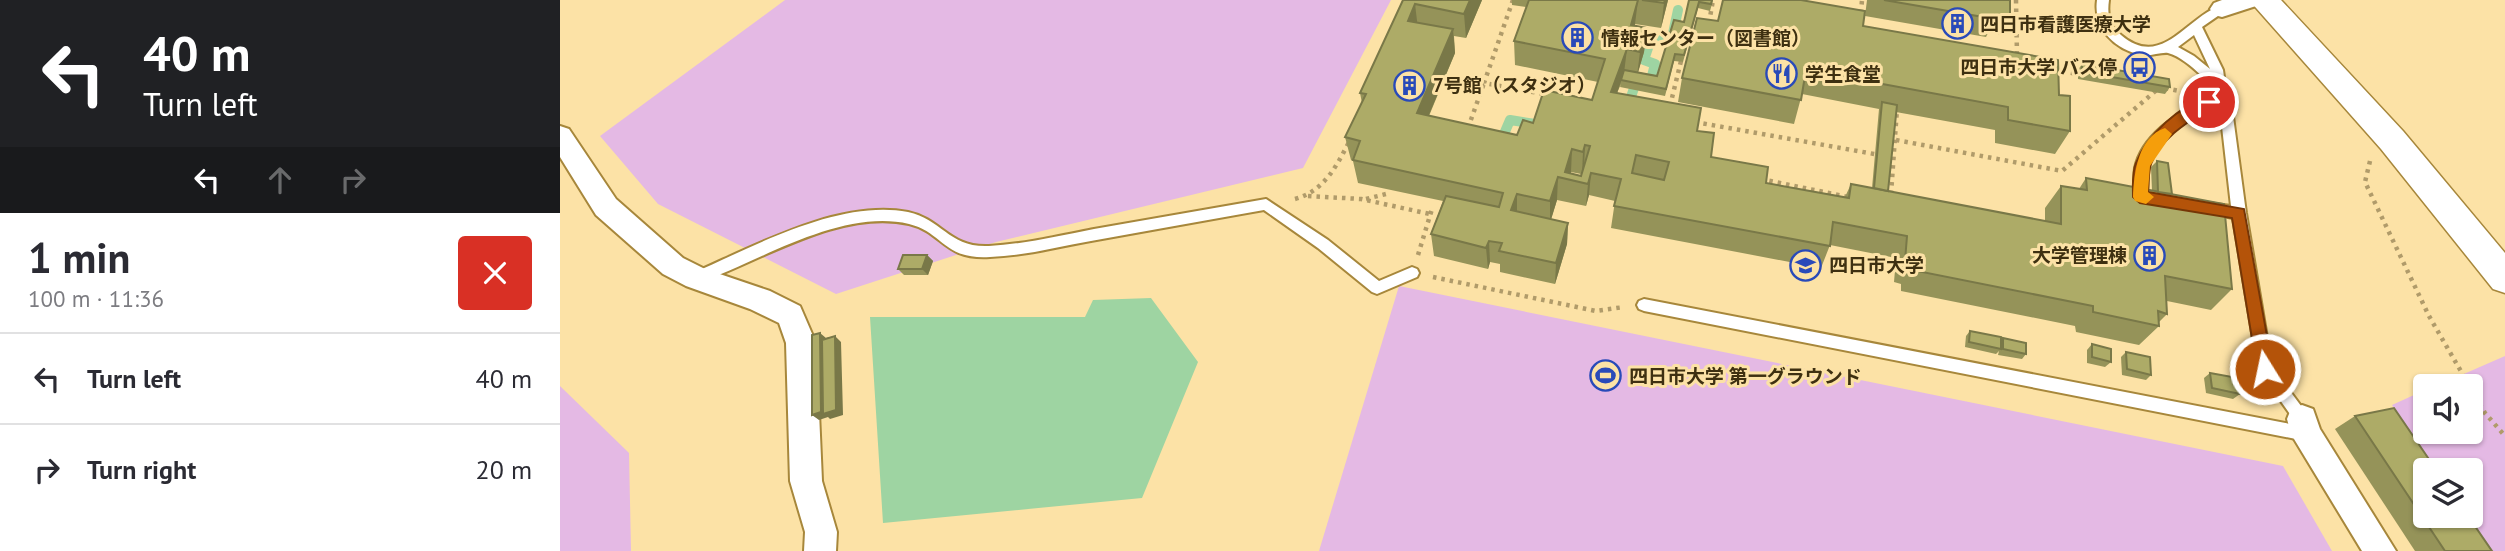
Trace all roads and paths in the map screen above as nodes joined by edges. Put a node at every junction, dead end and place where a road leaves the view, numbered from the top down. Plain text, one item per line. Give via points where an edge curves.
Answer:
1 (1513, 0) edge
2 (1713, 0) edge
3 (1862, 0) edge
4 (2016, 0) edge
5 (2103, 0) edge
6 (2249, 0) edge
7 (2264, 0) edge
8 (2222, 9) joint
9 (1863, 24) edge
10 (2195, 26) junction
11 (1708, 31) edge
12 (2168, 48) junction
13 (1684, 52) edge
14 (2017, 64) edge
15 (2043, 69) edge
16 (2095, 77) edge
17 (1485, 83) junction
18 (2147, 85) edge
19 (2160, 88) junction
20 (2195, 94) dead end
21 (1550, 95) edge
22 (1898, 99) edge
23 (1667, 117) edge
24 (1694, 122) edge
25 (1466, 131) edge
26 (560, 136) edge
27 (1896, 139) junction
28 (2392, 140) junction
29 (1350, 141) edge
30 (1894, 158) junction
31 (1759, 179) edge
32 (1386, 194) edge
33 (1307, 197) junction
34 (1850, 197) edge
35 (1361, 200) junction
36 (2165, 201) edge
37 (1266, 204) junction
38 (1890, 205) edge
39 (2190, 205) edge
40 (2239, 213) junction
41 (1412, 273) junction
42 (696, 278) junction
43 (2505, 278) edge
44 (1644, 305) joint
45 (2462, 374) edge
46 (2483, 410) edge
47 (2304, 427) junction
48 (2505, 436) edge
49 (820, 551) edge
50 (2380, 551) edge

1 - 17 path
2 - 11 path
3 - 9 path
4 - 14 path
5 - 12 lane via 2103,20 2117,39 2141,51
6 - 8 street
7 - 28 street
8 - 10 lane
10 - 12 lane
10 - 40 lane via 2217,70
12 - 36 lane via 2207,73 2209,102 2158,140 2142,165 2140,197
13 - 23 path
15 - 16 path
17 - 21 path
17 - 25 path
18 - 19 path
19 - 20 path
19 - 27 path via 2062,171
22 - 27 path
24 - 30 path
26 - 42 street via 606,207 673,266
27 - 30 path
28 - 43 street
28 - 45 path via 2371,154 2365,182
29 - 33 path via 1326,181
30 - 38 path
31 - 34 path
32 - 35 path
33 - 35 path
33 - 37 path
35 - 41 path via 1431,212
37 - 41 lane via 1377,288
37 - 42 lane via 1016,249 970,252 913,219 886,215 856,218 788,239
39 - 40 lane
40 - 47 lane via 2265,369
41 - 44 path via 1596,311
42 - 49 street via 790,315 801,343 806,481 821,532
44 - 47 lane
46 - 48 path
47 - 50 street

